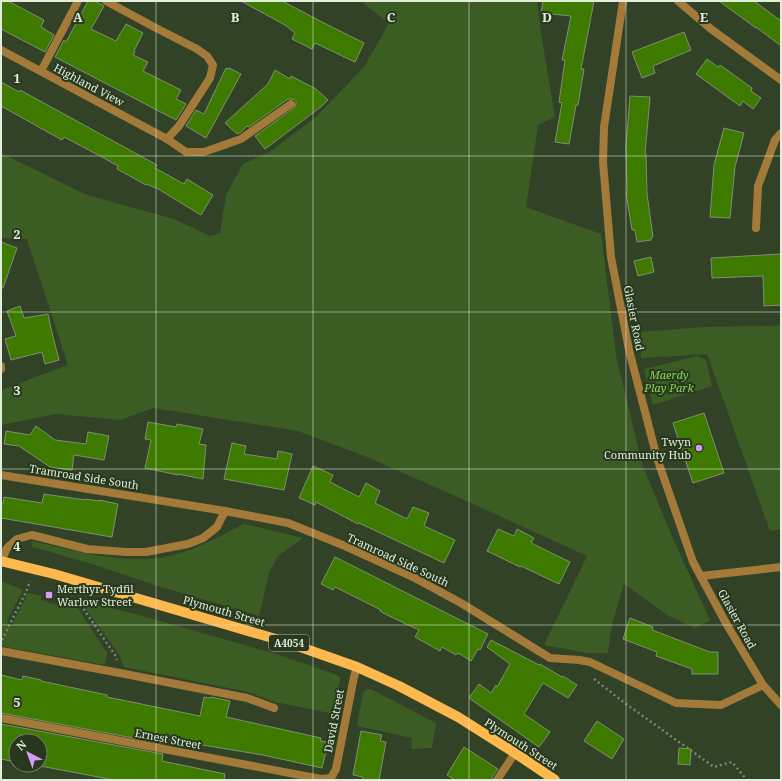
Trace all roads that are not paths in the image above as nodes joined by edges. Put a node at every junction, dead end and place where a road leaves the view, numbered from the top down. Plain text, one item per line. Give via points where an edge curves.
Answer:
1 (78, 1) edge
2 (106, 1) edge
3 (623, 1) edge
4 (678, 1) edge
5 (1, 50) edge
6 (41, 71) junction
7 (781, 80) edge
8 (291, 104) dead end
9 (781, 133) edge
10 (167, 140) junction
11 (756, 228) dead end
12 (1, 475) edge
13 (225, 511) junction
14 (1, 561) edge
15 (781, 567) edge
16 (700, 576) junction
17 (1, 651) edge
18 (357, 667) junction
19 (763, 685) junction
20 (781, 705) edge
21 (274, 708) dead end
22 (1, 718) edge
23 (515, 753) junction
24 (332, 779) edge
25 (497, 780) edge
26 (555, 780) edge

1 - 6 street
2 - 10 street via 197,49 207,56 213,65 210,78
3 - 16 street, Glasier Road via 604,127 603,162 611,258 629,350 657,458
4 - 7 street
5 - 6 street, Highland View
6 - 10 street, Highland View
8 - 10 street, Highland View via 241,139 204,152 186,152
9 - 11 street via 775,140 758,186
12 - 13 street, Tramroad Side South
13 - 14 street, Plymouth Street via 217,527 188,544 146,552 126,552 87,548 32,535 16,539 7,548
13 - 19 street, Tramroad Side South via 288,524 345,546 420,580 550,658 590,662 676,703 721,705
14 - 18 main road, Plymouth Street / A4054 via 286,642
15 - 16 street
16 - 19 street, Glasier Road via 726,625
17 - 21 street via 247,698
18 - 23 main road, Plymouth Street / A4054 via 458,717
18 - 24 street, David Street
19 - 20 street, Glasier Road
22 - 24 street, Ernest Street via 313,778
23 - 25 street
23 - 26 main road, Plymouth Street / A4054

